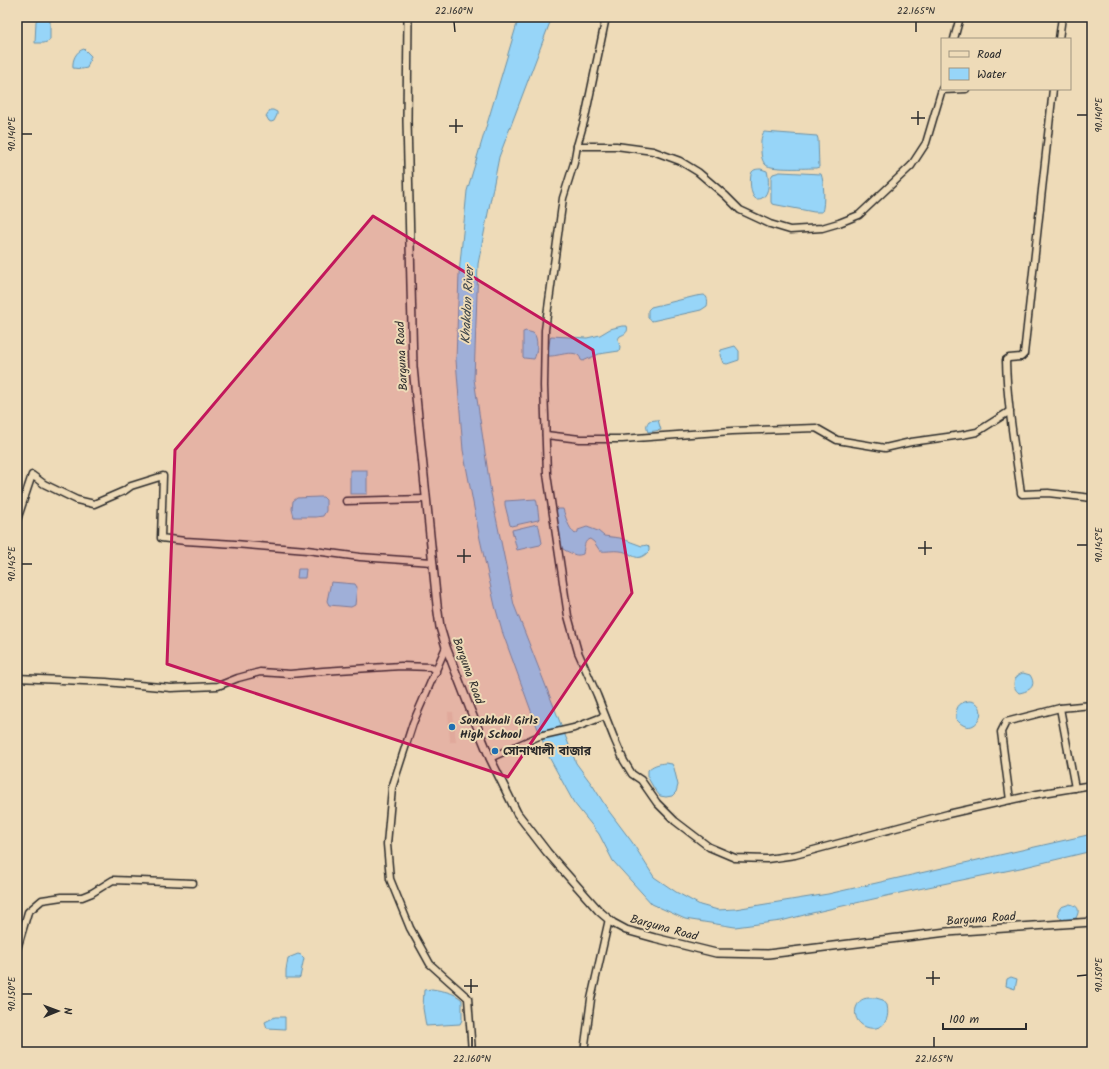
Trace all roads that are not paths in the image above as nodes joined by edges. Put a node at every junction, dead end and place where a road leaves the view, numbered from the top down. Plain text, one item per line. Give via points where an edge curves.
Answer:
1 (408, 17) edge
2 (606, 17) edge
3 (960, 17) edge
4 (1062, 17) edge
5 (954, 38) edge
6 (1059, 38) edge
7 (942, 90) edge
8 (1053, 90) edge
9 (577, 146) junction
10 (1010, 411) junction
11 (546, 435) junction
12 (1092, 498) edge
13 (426, 500) junction
14 (346, 501) dead end
15 (17, 520) edge
16 (432, 562) junction
17 (446, 647) junction
18 (436, 672) junction
19 (17, 678) edge
20 (1092, 705) edge
21 (1060, 708) junction
22 (605, 716) junction
23 (490, 758) junction
24 (1092, 785) edge
25 (1074, 788) junction
26 (1010, 800) junction
27 (193, 883) dead end
28 (609, 919) junction
29 (1092, 922) edge
30 (19, 936) edge
31 (17, 949) edge
32 (472, 1052) edge
33 (584, 1052) edge

1 - 13 main road, Barguna Road via 407,121 413,367
2 - 9 street
3 - 5 street
4 - 6 street
7 - 9 street via 926,143 910,166 859,215 822,228 790,230 770,224 740,210 698,172 680,161 653,151 616,146
8 - 10 street via 1024,354 1021,358 1006,360
9 - 11 street via 563,198 545,330
10 - 11 street via 977,432 885,448 837,440 816,428 622,439 580,439
10 - 12 street via 1021,493
11 - 22 street via 547,474 568,616 578,652
13 - 14 street
13 - 16 main road, Barguna Road
15 - 16 street via 32,475 44,484 77,500 94,504 131,486 163,476 161,538
16 - 17 main road, Barguna Road via 440,626
17 - 18 street
17 - 23 main road, Barguna Road
18 - 19 street via 431,667 401,666 290,674 260,672 218,686 171,688
18 - 32 street via 413,723 392,788 387,844 390,879 410,928 430,964 468,998
20 - 21 street
21 - 25 street
21 - 26 street via 1006,722 1001,732
22 - 23 street via 574,728 539,736
22 - 26 street via 632,774 641,780 657,803 675,821 709,847 735,858 768,859 795,855
23 - 28 main road, Barguna Road via 517,813 547,852
24 - 25 street
25 - 26 street
27 - 30 street via 113,880 82,897 42,900 28,912
28 - 29 main road, Barguna Road via 626,930 716,953 768,954 947,932
28 - 33 street via 591,999
30 - 31 street

